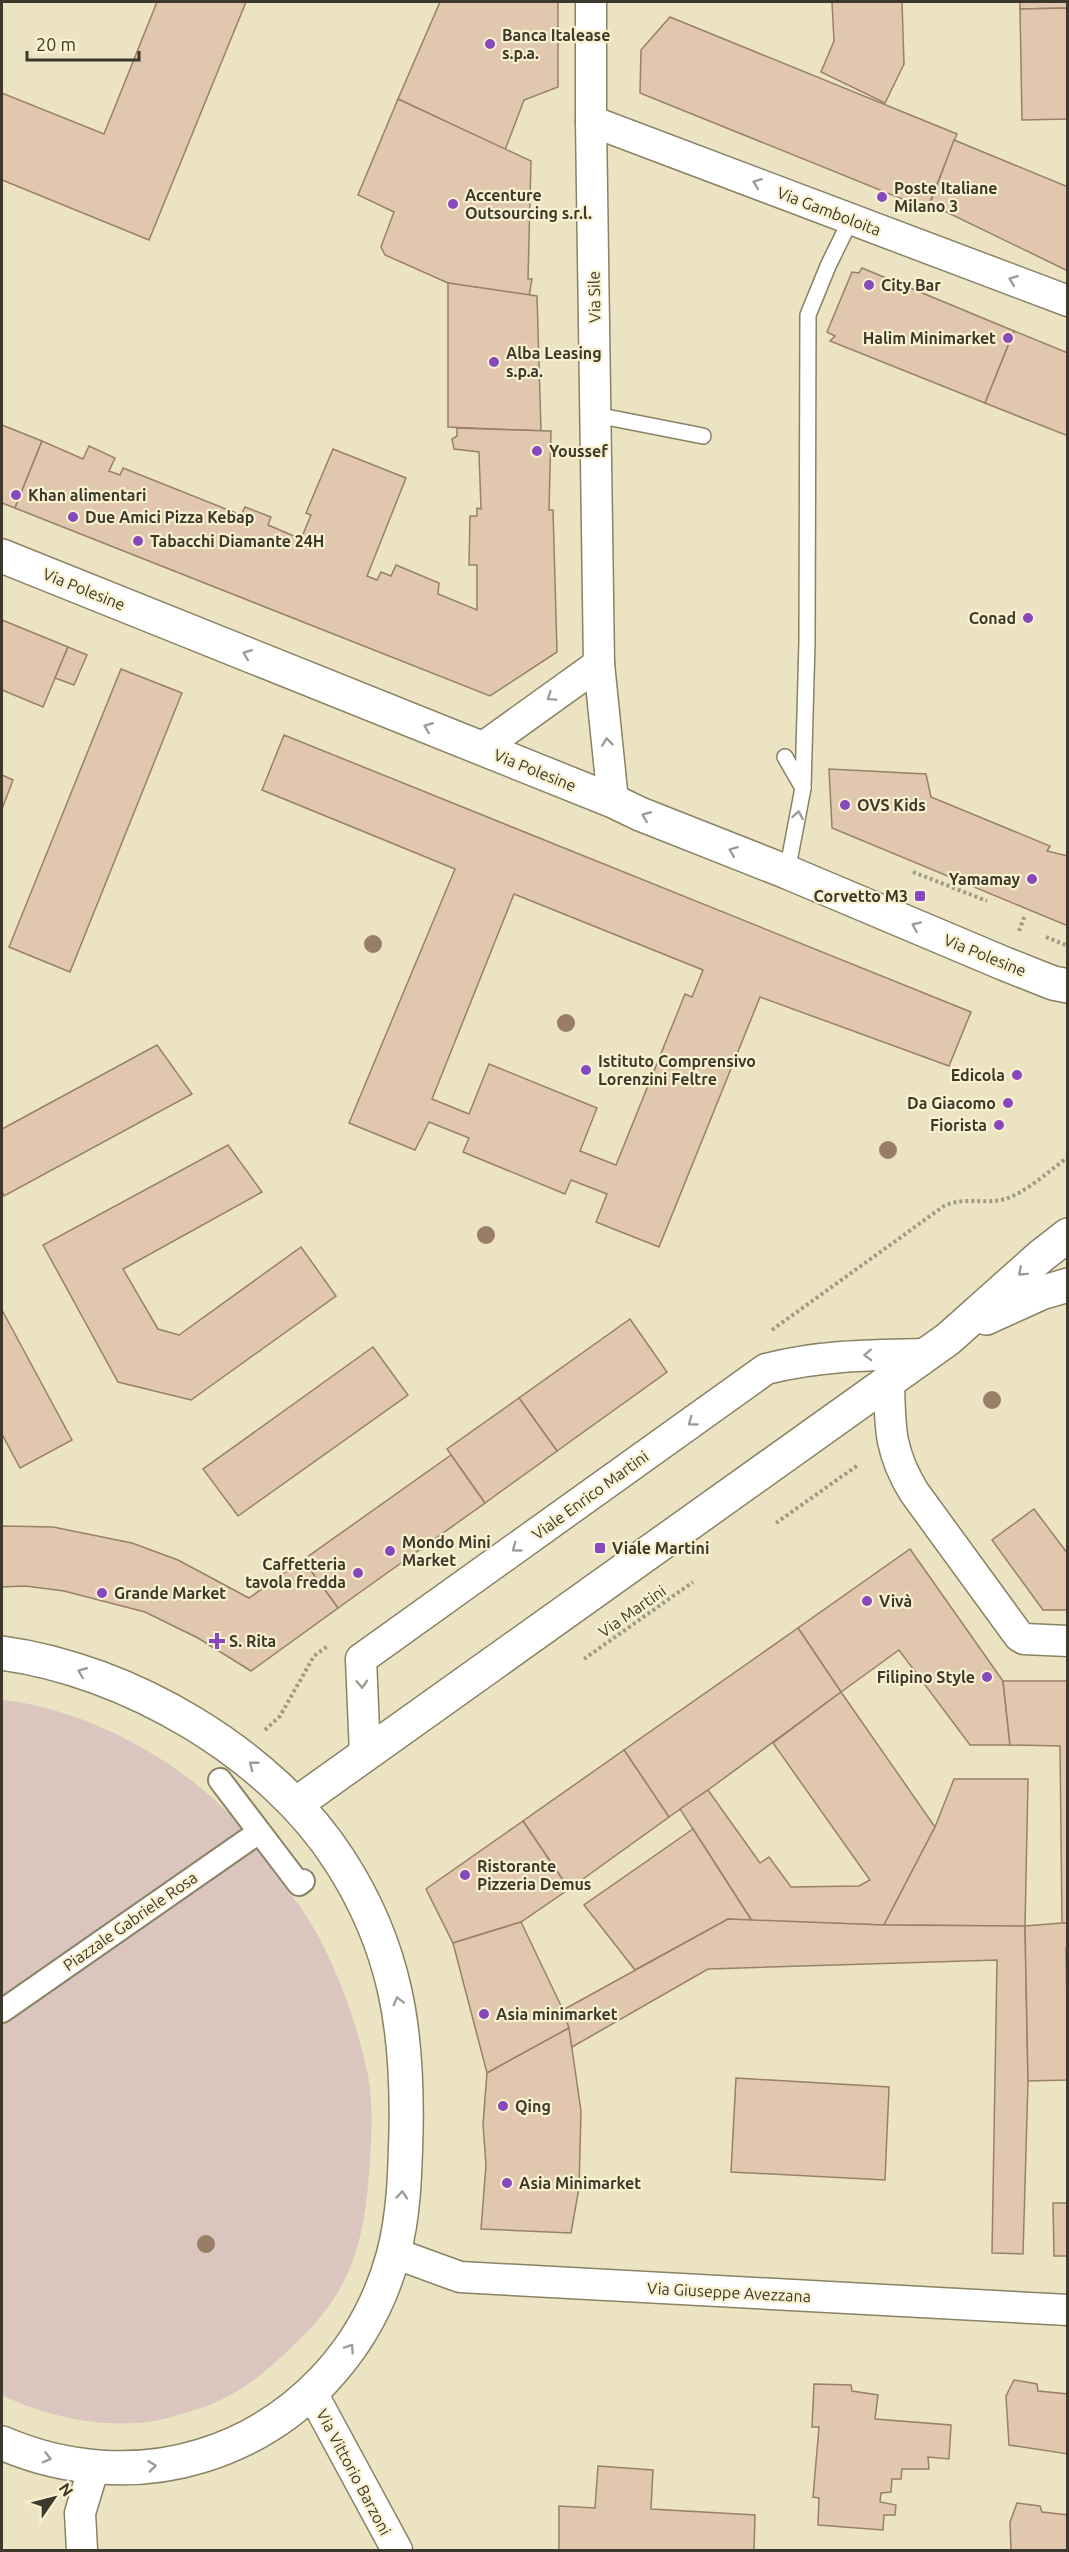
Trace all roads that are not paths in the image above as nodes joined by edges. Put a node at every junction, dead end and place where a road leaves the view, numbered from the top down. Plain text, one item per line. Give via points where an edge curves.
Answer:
1 (591, 2) edge
2 (591, 121) junction
3 (851, 219) junction
4 (1068, 301) edge
5 (596, 415) junction
6 (704, 436) dead end
7 (2, 556) edge
8 (599, 664) junction
9 (482, 748) junction
10 (786, 757) dead end
11 (803, 788) junction
12 (613, 801) junction
13 (787, 872) junction
14 (1068, 986) edge
15 (1068, 1235) edge
16 (1068, 1285) edge
17 (937, 1346) junction
18 (889, 1381) junction
19 (1068, 1641) edge
20 (2, 1653) edge
21 (365, 1754) junction
22 (220, 1780) dead end
23 (296, 1804) junction
24 (259, 1832) junction
25 (303, 1881) dead end
26 (2, 2011) edge
27 (394, 2253) junction
28 (1068, 2310) edge
29 (312, 2393) junction
30 (2, 2443) edge
31 (94, 2467) junction
32 (82, 2550) edge
33 (397, 2550) edge

1 - 2 street, Via Sile
3 -> 2 street, Via Gamboloita
2 - 5 street, Via Sile
4 -> 3 street, Via Gamboloita
3 - 11 lane via 808,315
5 - 6 lane
5 - 8 street, Via Sile
9 -> 7 street, Via Polesine
8 -> 9 street
12 -> 8 street, Via Sile
9 - 12 street, Via Polesine
10 - 11 lane
13 -> 11 lane
13 -> 12 street, Via Polesine
14 -> 13 street, Via Polesine via 1005,964
15 -> 17 street
16 - 17 street via 1005,1308
17 - 18 street
17 -> 21 street, Viale Enrico Martini via 802,1360 766,1369 361,1659
18 - 19 street via 890,1437 900,1470 914,1492 1018,1636
18 - 21 street
23 -> 20 street via 230,1746 148,1701 73,1668
21 - 23 street
22 - 24 street
27 -> 23 street via 406,2140 402,2015 376,1928 359,1892
24 - 25 street via 298,1884
24 - 26 street, Piazzale Gabriele Rosa
27 - 28 street, Via Giuseppe Avezzana via 460,2277
29 -> 27 street via 340,2363 365,2326
31 -> 29 street via 152,2467 216,2451 270,2425
29 - 33 street, Via Vittorio Barzoni
30 -> 31 street via 46,2459
31 - 32 street via 80,2513

